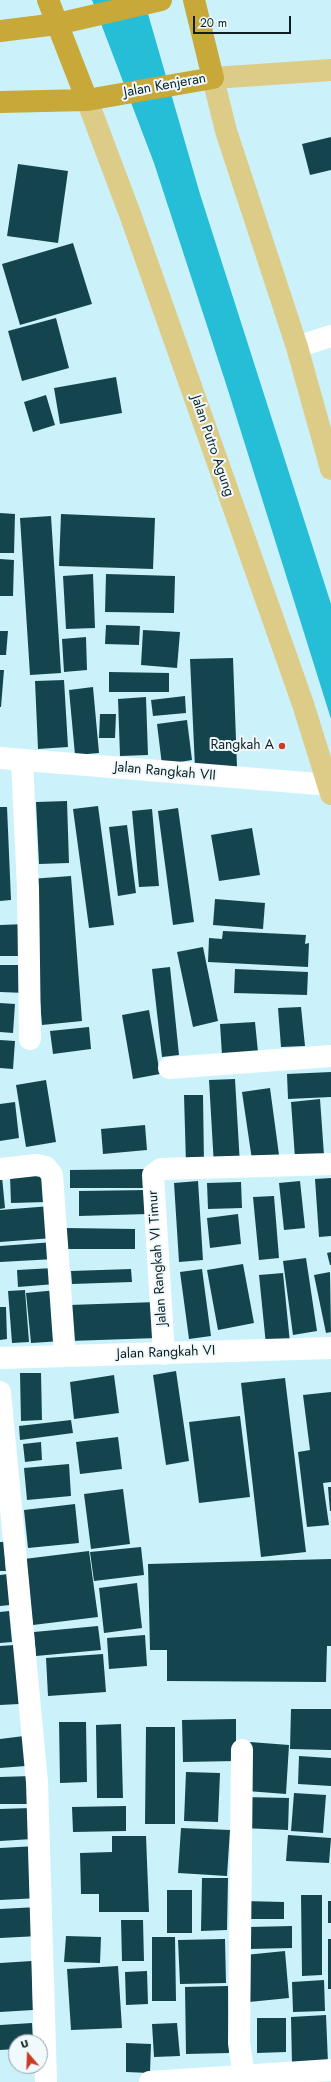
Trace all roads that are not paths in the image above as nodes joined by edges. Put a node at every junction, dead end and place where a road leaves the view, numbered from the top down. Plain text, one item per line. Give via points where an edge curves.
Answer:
1 (48, 0) edge
2 (161, 0) edge
3 (194, 0) edge
4 (57, 24) junction
5 (0, 31) edge
6 (331, 70) edge
7 (213, 78) junction
8 (97, 98) junction
9 (0, 102) edge
10 (331, 336) edge
11 (297, 346) junction
12 (331, 470) edge
13 (0, 758) edge
14 (22, 760) junction
15 (330, 788) edge
16 (30, 1039) dead end
17 (331, 1056) edge
18 (169, 1068) dead end
19 (331, 1164) edge
20 (0, 1169) edge
21 (331, 1348) edge
22 (164, 1354) junction
23 (65, 1356) junction
24 (0, 1358) edge
25 (0, 1392) edge
26 (242, 1750) dead end
27 (331, 2070) edge
28 (244, 2076) junction
29 (46, 2082) edge
30 (150, 2082) edge

1 - 4 highway
2 - 4 highway
3 - 7 highway
4 - 5 highway
4 - 8 highway
6 - 7 main road, Jalan Kenjeran
7 - 8 highway, Jalan Kenjeran
7 - 11 main road via 231,144
8 - 9 highway, Jalan Kenjeran
8 - 15 main road, Jalan Putro Agung via 130,214 303,704
10 - 11 street
11 - 12 main road
13 - 14 street, Jalan Rangkah VII
14 - 15 street, Jalan Rangkah VII
14 - 16 street via 28,888
17 - 18 street
19 - 22 street, Jalan Rangkah VI Timur via 161,1169 153,1175
20 - 23 street via 36,1165 46,1167 52,1175
21 - 22 street, Jalan Rangkah VI
22 - 23 street, Jalan Rangkah VI
23 - 24 street, Jalan Rangkah VI
25 - 29 street via 37,1782
26 - 28 street via 239,2043
27 - 28 street
28 - 30 street

